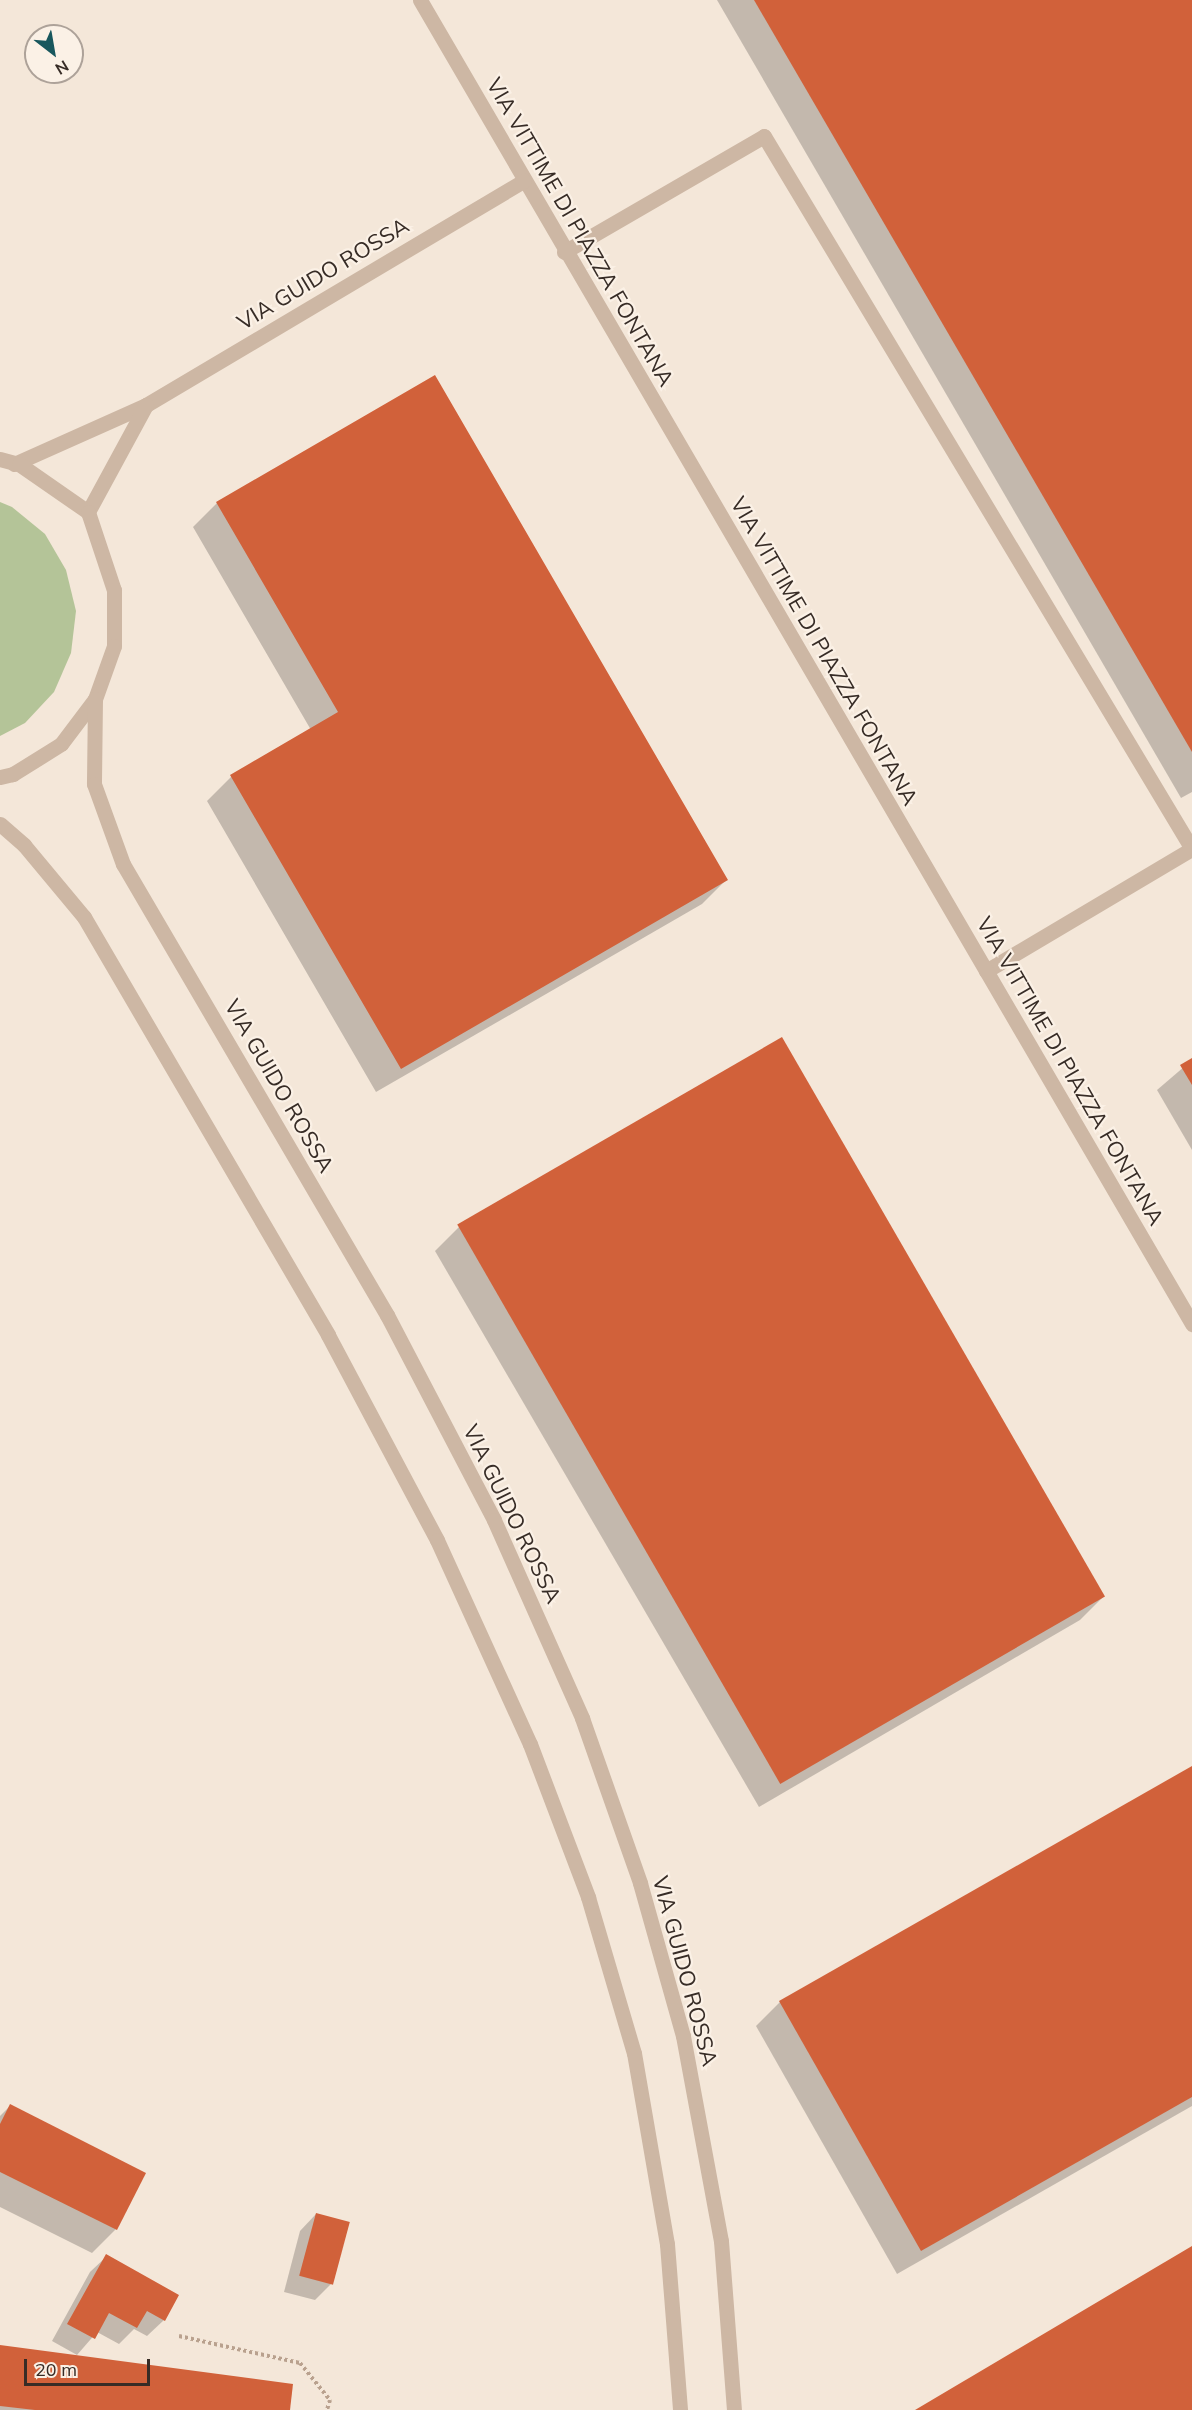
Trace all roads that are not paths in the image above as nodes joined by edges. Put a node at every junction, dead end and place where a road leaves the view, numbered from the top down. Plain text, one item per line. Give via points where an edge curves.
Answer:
1 (420, 0) edge
2 (523, 181) junction
3 (564, 252) junction
4 (146, 405) junction
5 (7, 461) edge
6 (88, 512) junction
7 (95, 699) junction
8 (0, 777) edge
9 (0, 824) edge
10 (1191, 849) edge
11 (986, 971) junction
12 (1192, 1324) edge
13 (680, 2410) edge
14 (734, 2410) edge

1 - 2 street, VIA VITTIME DI PIAZZA FONTANA
2 - 3 street, VIA VITTIME DI PIAZZA FONTANA
2 - 4 street, VIA GUIDO ROSSA
3 - 10 street via 764,136
3 - 11 street, VIA VITTIME DI PIAZZA FONTANA
4 - 5 street, VIA GUIDO ROSSA
4 - 6 street
5 - 6 street, VIA GUIDO ROSSA
6 - 7 street, VIA GUIDO ROSSA via 114,590 114,646
7 - 8 street, VIA GUIDO ROSSA via 61,744 13,774
7 - 14 street, VIA GUIDO ROSSA via 94,784 123,864 387,1315 494,1520 582,1718 640,1883 683,2036 721,2241
9 - 13 street via 24,845 84,917 328,1335 436,1540 530,1744 588,1897 634,2053 667,2244
10 - 11 street
11 - 12 street, VIA VITTIME DI PIAZZA FONTANA

